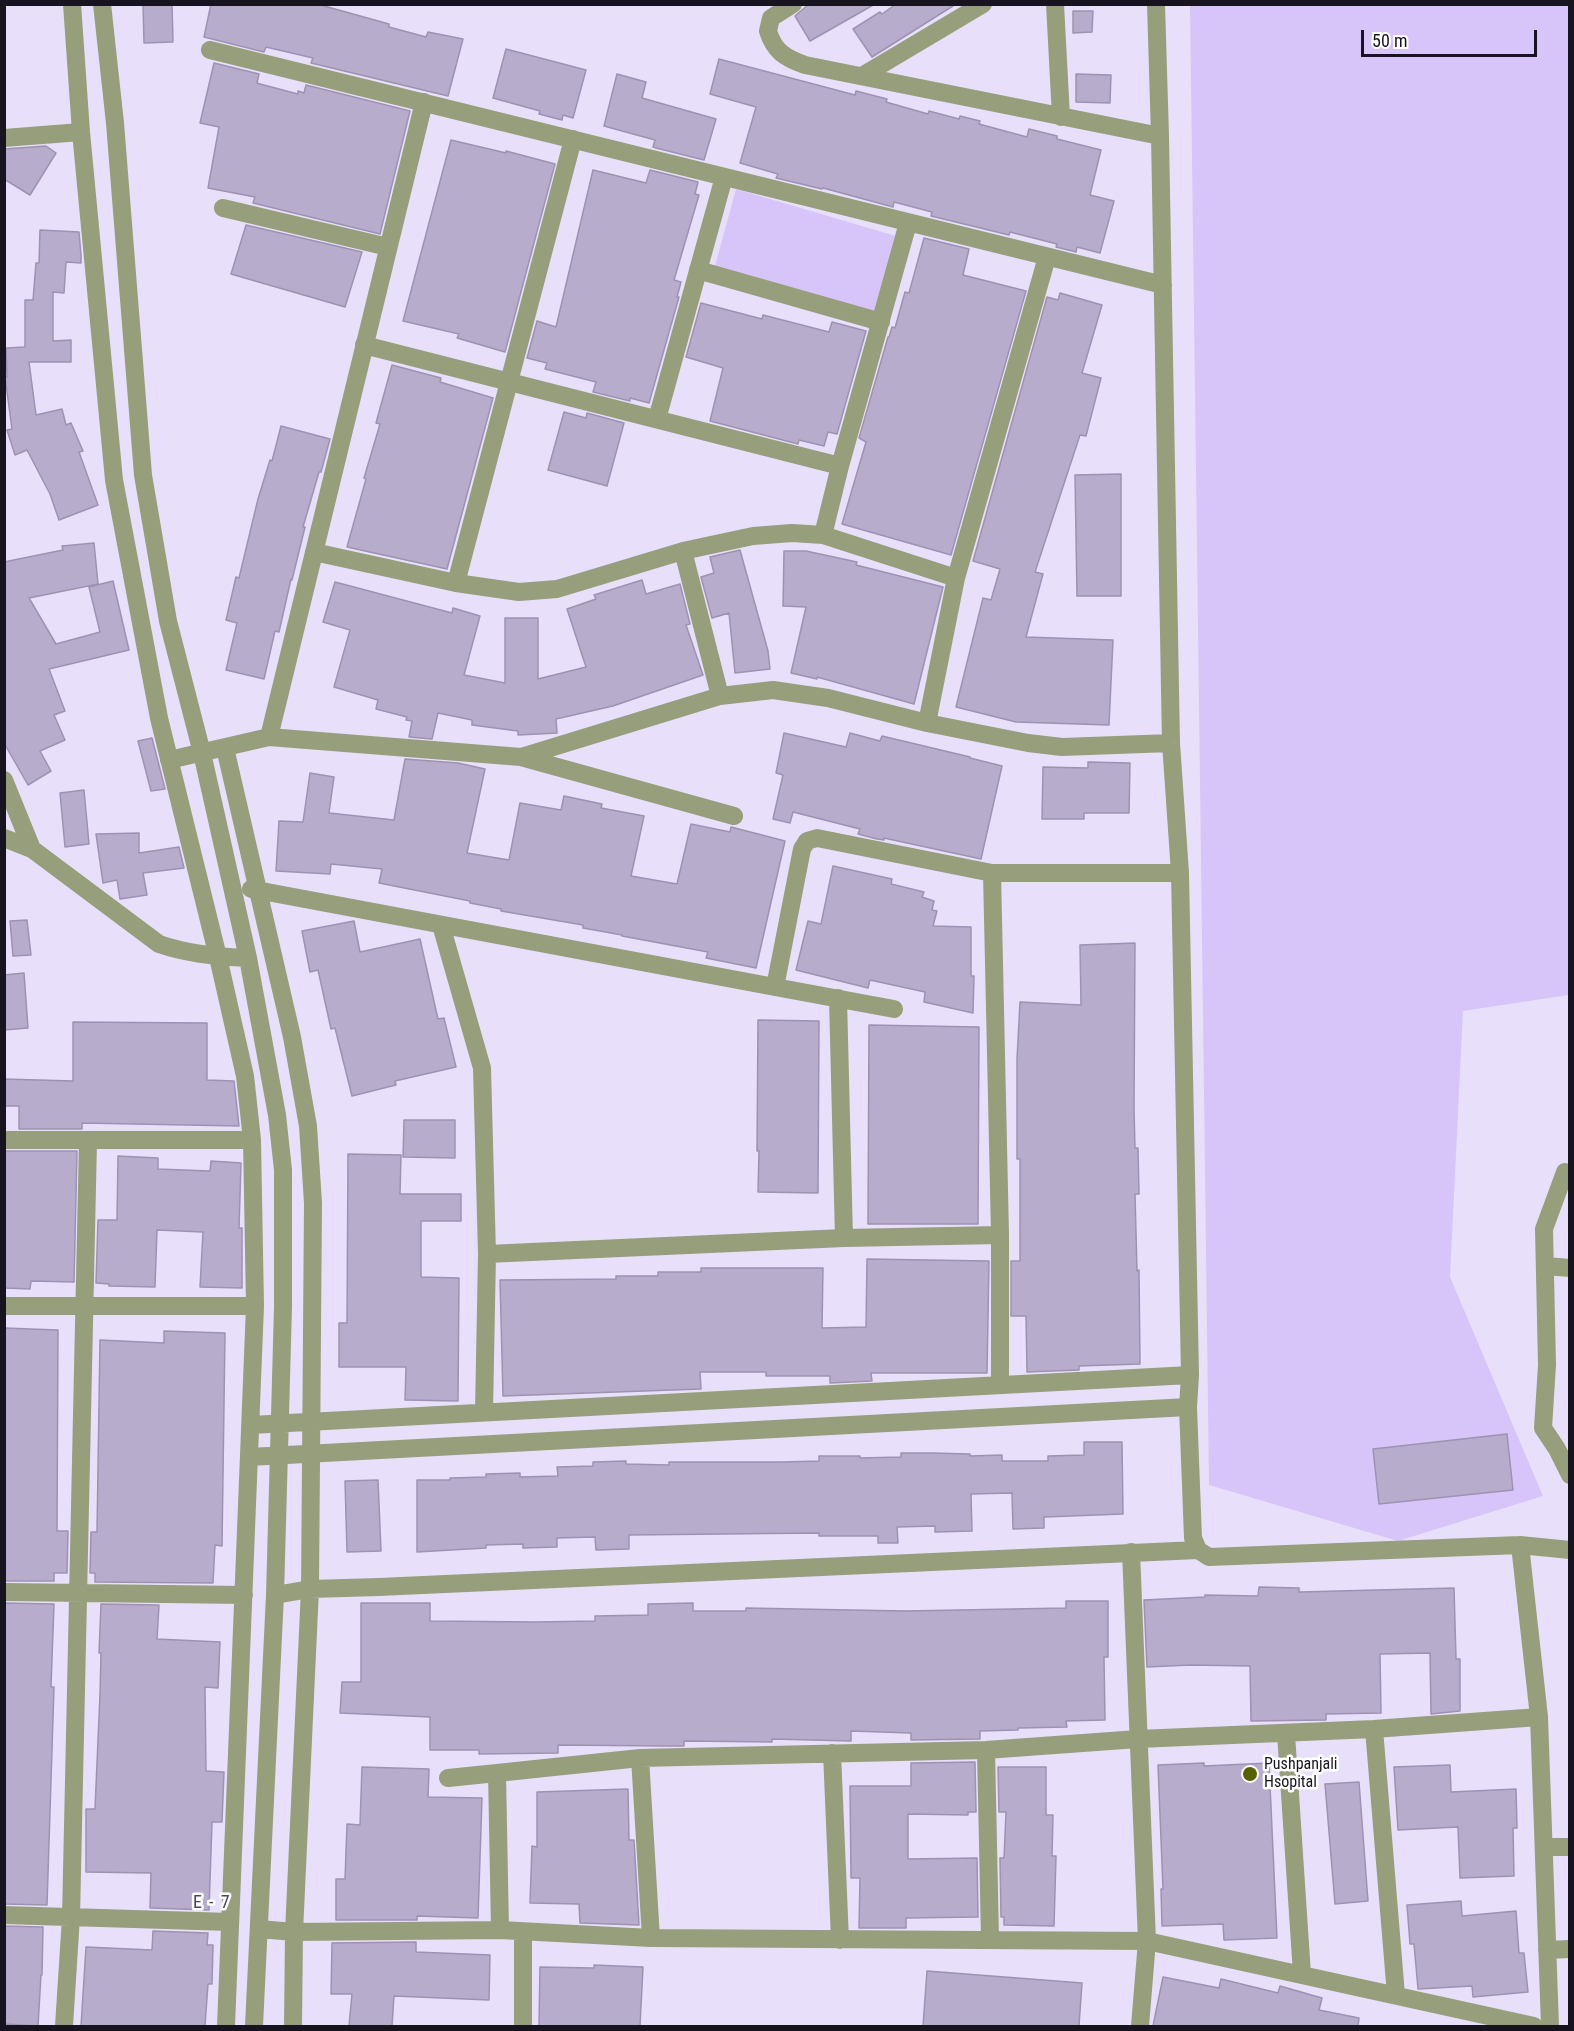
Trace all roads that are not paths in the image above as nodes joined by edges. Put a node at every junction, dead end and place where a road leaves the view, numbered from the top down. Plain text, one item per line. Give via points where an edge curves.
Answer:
1 (72, 4) edge
2 (102, 4) edge
3 (793, 4) edge
4 (983, 4) edge
5 (1054, 4) edge
6 (1156, 4) edge
7 (210, 50) dead end
8 (862, 76) junction
9 (424, 102) junction
10 (1061, 117) junction
11 (81, 132) junction
12 (1160, 136) junction
13 (4, 138) edge
14 (573, 139) junction
15 (724, 177) junction
16 (223, 208) dead end
17 (909, 223) junction
18 (388, 247) junction
19 (1047, 256) junction
20 (698, 270) junction
21 (1162, 285) junction
22 (881, 322) junction
23 (364, 345) junction
24 (509, 382) junction
25 (657, 419) junction
26 (840, 466) junction
27 (823, 535) junction
28 (683, 551) junction
29 (314, 552) junction
30 (956, 578) junction
31 (456, 584) junction
32 (720, 696) junction
33 (927, 723) junction
34 (268, 737) junction
35 (1171, 743) junction
36 (225, 748) junction
37 (202, 753) junction
38 (521, 757) junction
39 (169, 760) junction
40 (4, 780) edge
41 (734, 816) dead end
42 (4, 838) edge
43 (32, 849) junction
44 (992, 873) junction
45 (1180, 873) junction
46 (233, 886) junction
47 (259, 891) junction
48 (441, 925) junction
49 (218, 957) junction
50 (248, 958) junction
51 (775, 987) junction
52 (838, 998) junction
53 (894, 1009) dead end
54 (4, 1140) edge
55 (252, 1140) junction
56 (88, 1141) junction
57 (1565, 1172) dead end
58 (1000, 1234) junction
59 (844, 1238) junction
60 (487, 1254) junction
61 (1546, 1266) junction
62 (1569, 1268) edge
63 (4, 1306) edge
64 (255, 1306) junction
65 (85, 1307) junction
66 (1190, 1375) junction
67 (1000, 1385) junction
68 (1188, 1407) junction
69 (484, 1412) junction
70 (312, 1422) junction
71 (281, 1424) junction
72 (251, 1425) junction
73 (1563, 1447) edge
74 (312, 1454) junction
75 (280, 1455) junction
76 (249, 1457) junction
77 (1569, 1475) edge
78 (1520, 1545) junction
79 (1198, 1550) junction
80 (1569, 1550) edge
81 (1131, 1552) junction
82 (310, 1589) junction
83 (4, 1592) edge
84 (77, 1593) junction
85 (244, 1594) junction
86 (275, 1595) junction
87 (1539, 1717) junction
88 (1374, 1729) junction
89 (1286, 1734) junction
90 (1138, 1739) junction
91 (986, 1750) junction
92 (832, 1753) junction
93 (640, 1758) junction
94 (497, 1773) junction
95 (448, 1778) dead end
96 (1569, 1846) edge
97 (1544, 1847) junction
98 (4, 1915) edge
99 (71, 1917) junction
100 (230, 1922) junction
101 (259, 1929) junction
102 (500, 1930) junction
103 (294, 1932) junction
104 (523, 1932) junction
105 (651, 1938) junction
106 (990, 1939) junction
107 (840, 1940) junction
108 (1147, 1941) junction
109 (1569, 1949) edge
110 (1547, 1950) junction
111 (1302, 1974) junction
112 (1396, 1995) junction
113 (64, 2026) edge
114 (226, 2026) edge
115 (254, 2026) edge
116 (293, 2026) edge
117 (523, 2026) edge
118 (1140, 2026) edge
119 (1534, 2026) edge
120 (1550, 2026) edge

1 - 11 street
2 - 37 street via 142,475 168,621
3 - 8 street via 768,23 777,51 805,65
4 - 8 street
5 - 10 street
6 - 12 street
7 - 9 street
8 - 10 street
9 - 14 street
9 - 18 street
10 - 12 street
11 - 13 street
11 - 39 street via 110,459
12 - 21 street
14 - 15 street
14 - 24 street
15 - 17 street
15 - 20 street
16 - 18 street
17 - 19 street
17 - 22 street
18 - 23 street
19 - 21 street
19 - 30 street
20 - 22 street
20 - 25 street
21 - 35 street
22 - 26 street
23 - 24 street
23 - 29 street
24 - 25 street
24 - 31 street
25 - 26 street
26 - 27 street
27 - 28 street via 753,536
27 - 30 street
28 - 31 street via 557,589 519,592
28 - 32 street
29 - 31 street
29 - 34 street
30 - 33 street
32 - 33 street via 773,690 801,693
32 - 38 street
33 - 35 street via 1062,747
34 - 36 street
34 - 38 street
35 - 45 street
36 - 37 street
36 - 47 street
37 - 39 street
37 - 46 street
38 - 41 street
39 - 49 street
40 - 43 street
42 - 43 street
43 - 49 street via 159,944
44 - 45 street
44 - 51 street via 817,838 807,841 802,849
44 - 58 street
45 - 66 street
46 - 47 street
46 - 50 street
47 - 48 street
47 - 70 street via 309,1126 313,1203
48 - 51 street
48 - 60 street via 482,1068
49 - 50 street
49 - 55 street via 245,1076
50 - 71 street via 277,1115 283,1170
51 - 52 street
52 - 53 street
52 - 59 street
54 - 56 street
55 - 56 street
55 - 64 street
56 - 65 street
57 - 61 street via 1544,1229
58 - 59 street
58 - 67 street
59 - 60 street
60 - 69 street
61 - 62 street
61 - 73 street via 1543,1428
63 - 65 street
64 - 65 street
64 - 72 street
65 - 84 street
66 - 67 street
66 - 68 street
67 - 69 street
68 - 74 street
68 - 79 street via 1193,1538
69 - 70 street
70 - 71 street
70 - 74 street
71 - 72 street
71 - 75 street
72 - 76 street
73 - 77 street
74 - 75 street
74 - 82 street
75 - 76 street
75 - 86 street
76 - 85 street
78 - 79 street via 1209,1557
78 - 80 street
78 - 87 street
79 - 81 street
81 - 82 street
81 - 90 street
82 - 86 street
82 - 103 street
83 - 84 street
84 - 85 street
84 - 99 street
85 - 100 street
86 - 101 street
87 - 88 street
87 - 97 street
88 - 89 street
88 - 112 street
89 - 90 street
89 - 111 street
90 - 91 street
90 - 108 street
91 - 92 street
91 - 106 street
92 - 93 street
92 - 107 street
93 - 94 street
93 - 105 street
94 - 95 street
94 - 102 street
96 - 97 street
97 - 110 street
98 - 99 street
99 - 100 street
99 - 113 street
100 - 114 street
101 - 103 street
101 - 115 street
102 - 103 street
102 - 104 street
103 - 116 street
104 - 105 street
104 - 117 street
105 - 107 street
106 - 107 street
106 - 108 street
108 - 111 street
108 - 118 street
109 - 110 street
110 - 120 street
111 - 112 street
112 - 119 street

